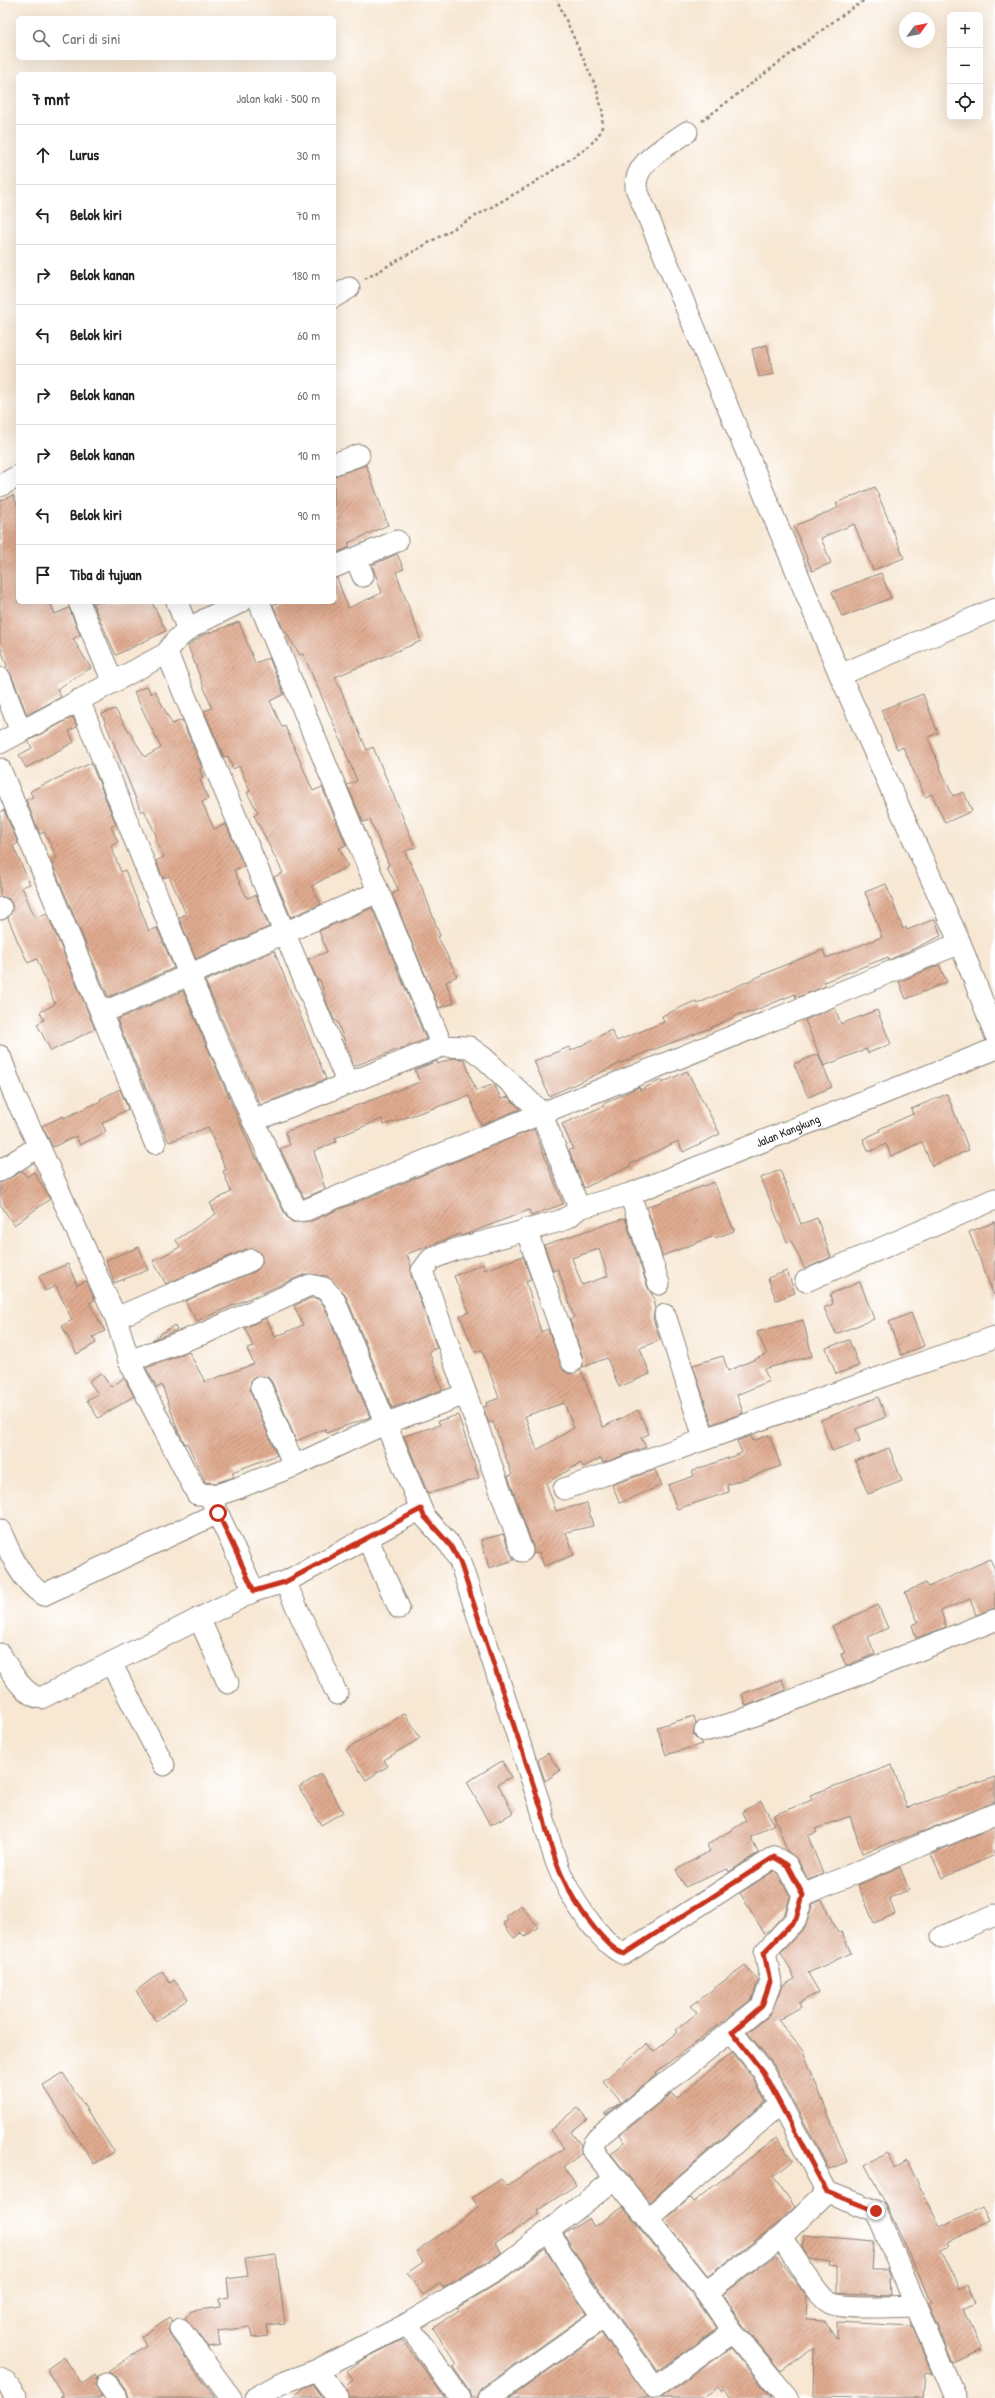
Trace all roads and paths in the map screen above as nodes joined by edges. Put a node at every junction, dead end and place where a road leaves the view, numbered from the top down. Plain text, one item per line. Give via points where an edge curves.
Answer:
1 (557, 0) edge
2 (865, 0) edge
3 (687, 132) joint
4 (342, 292) edge
5 (359, 455) dead end
6 (336, 463) edge
7 (16, 477) edge
8 (0, 486) edge
9 (397, 541) dead end
10 (336, 567) edge
11 (80, 604) edge
12 (178, 604) edge
13 (237, 604) edge
14 (260, 604) edge
15 (995, 609) edge
16 (188, 630) junction
17 (167, 653) junction
18 (840, 675) junction
19 (0, 678) edge
20 (114, 682) junction
21 (79, 700) junction
22 (21, 732) junction
23 (0, 742) edge
24 (0, 769) edge
25 (378, 892) junction
26 (283, 933) junction
27 (960, 943) junction
28 (189, 975) junction
29 (102, 1013) junction
30 (995, 1034) edge
31 (442, 1046) junction
32 (995, 1050) edge
33 (0, 1056) edge
34 (348, 1084) junction
35 (541, 1112) junction
36 (253, 1121) junction
37 (155, 1143) dead end
38 (39, 1146) junction
39 (0, 1171) edge
40 (630, 1194) junction
41 (995, 1199) edge
42 (578, 1208) junction
43 (526, 1229) junction
44 (251, 1260) dead end
45 (806, 1281) dead end
46 (659, 1284) dead end
47 (665, 1315) dead end
48 (116, 1318) junction
49 (995, 1336) edge
50 (129, 1361) junction
51 (572, 1362) dead end
52 (261, 1387) dead end
53 (466, 1394) junction
54 (384, 1424) junction
55 (704, 1438) junction
56 (294, 1466) junction
57 (564, 1489) dead end
58 (214, 1504) junction
59 (421, 1509) junction
60 (0, 1530) edge
61 (367, 1538) junction
62 (522, 1551) dead end
63 (285, 1582) junction
64 (254, 1591) junction
65 (399, 1608) dead end
66 (199, 1618) junction
67 (995, 1620) edge
68 (0, 1654) edge
69 (111, 1663) junction
70 (228, 1683) dead end
71 (337, 1694) dead end
72 (705, 1731) dead end
73 (164, 1765) dead end
74 (995, 1814) edge
75 (803, 1895) junction
76 (995, 1915) edge
77 (942, 1937) dead end
78 (732, 2032) junction
79 (780, 2104) junction
80 (615, 2179) junction
81 (827, 2192) junction
82 (648, 2220) junction
83 (549, 2232) junction
84 (781, 2237) junction
85 (706, 2292) junction
86 (915, 2306) junction
87 (603, 2317) junction
88 (407, 2324) junction
89 (180, 2329) dead end
90 (733, 2332) junction
91 (317, 2370) junction
92 (0, 2379) edge
93 (648, 2393) edge
94 (16, 2398) edge
95 (231, 2398) edge
96 (254, 2398) edge
97 (338, 2398) edge
98 (460, 2398) edge
99 (489, 2398) edge
100 (788, 2398) edge
101 (955, 2398) edge

1 - 4 path via 596,87 603,113 599,135 587,148 532,184
2 - 3 path
3 - 18 street via 640,168 635,178 636,188
5 - 6 street
7 - 8 street
9 - 10 street via 359,568
11 - 20 street
12 - 16 street
13 - 16 street
14 - 25 street
15 - 18 street
16 - 17 street via 172,641
17 - 20 street
17 - 26 street
18 - 27 street
19 - 22 street
20 - 21 street
21 - 22 street
21 - 28 street
22 - 23 street
24 - 29 street
25 - 26 street
25 - 31 street
26 - 28 street
26 - 34 street
27 - 30 street
27 - 35 street via 750,1031
28 - 29 street
28 - 36 street
29 - 37 street
31 - 34 street
31 - 35 street via 469,1047
32 - 40 street, Jalan Kangkung
33 - 38 street via 15,1097
34 - 36 street
35 - 36 street via 306,1210 297,1211
35 - 42 street
38 - 39 street
38 - 48 street
40 - 42 street, Jalan Kangkung
40 - 46 street
41 - 45 street
42 - 43 street via 560,1221
43 - 51 street
43 - 53 street via 448,1252 431,1259 422,1271
44 - 48 street
47 - 55 street
48 - 50 street
49 - 55 street
50 - 54 street via 205,1333 310,1285 324,1288 334,1299
50 - 58 street via 197,1494
52 - 56 street
53 - 54 street
53 - 62 street
54 - 56 street
54 - 59 street
55 - 57 street
56 - 58 street via 216,1495
58 - 60 street via 44,1594 30,1586 14,1562
58 - 64 street
59 - 61 street
59 - 75 street via 424,1516 456,1552 460,1562 565,1886 579,1910 611,1947 624,1954 774,1857 787,1865
61 - 63 street
61 - 65 street
63 - 64 street
63 - 71 street
64 - 66 street
66 - 69 street
66 - 70 street
67 - 72 street via 740,1721
68 - 69 street via 26,1691 33,1697 41,1698
69 - 73 street
74 - 75 street
75 - 78 street via 796,1919 764,1952 770,1982 762,2006
76 - 77 street
78 - 79 street via 759,2066
78 - 80 street via 599,2136 592,2149
79 - 81 street
79 - 82 street
80 - 82 street
80 - 83 street
81 - 84 street
81 - 86 street via 876,2211
82 - 85 street
83 - 87 street
83 - 88 street via 502,2267
84 - 85 street
84 - 86 street via 819,2293 830,2303 843,2306
85 - 90 street
86 - 101 street
87 - 93 street
87 - 99 street
88 - 91 street
88 - 98 street
89 - 95 street
90 - 93 street
90 - 100 street
91 - 96 street via 280,2384
91 - 97 street
92 - 94 street via 6,2382

